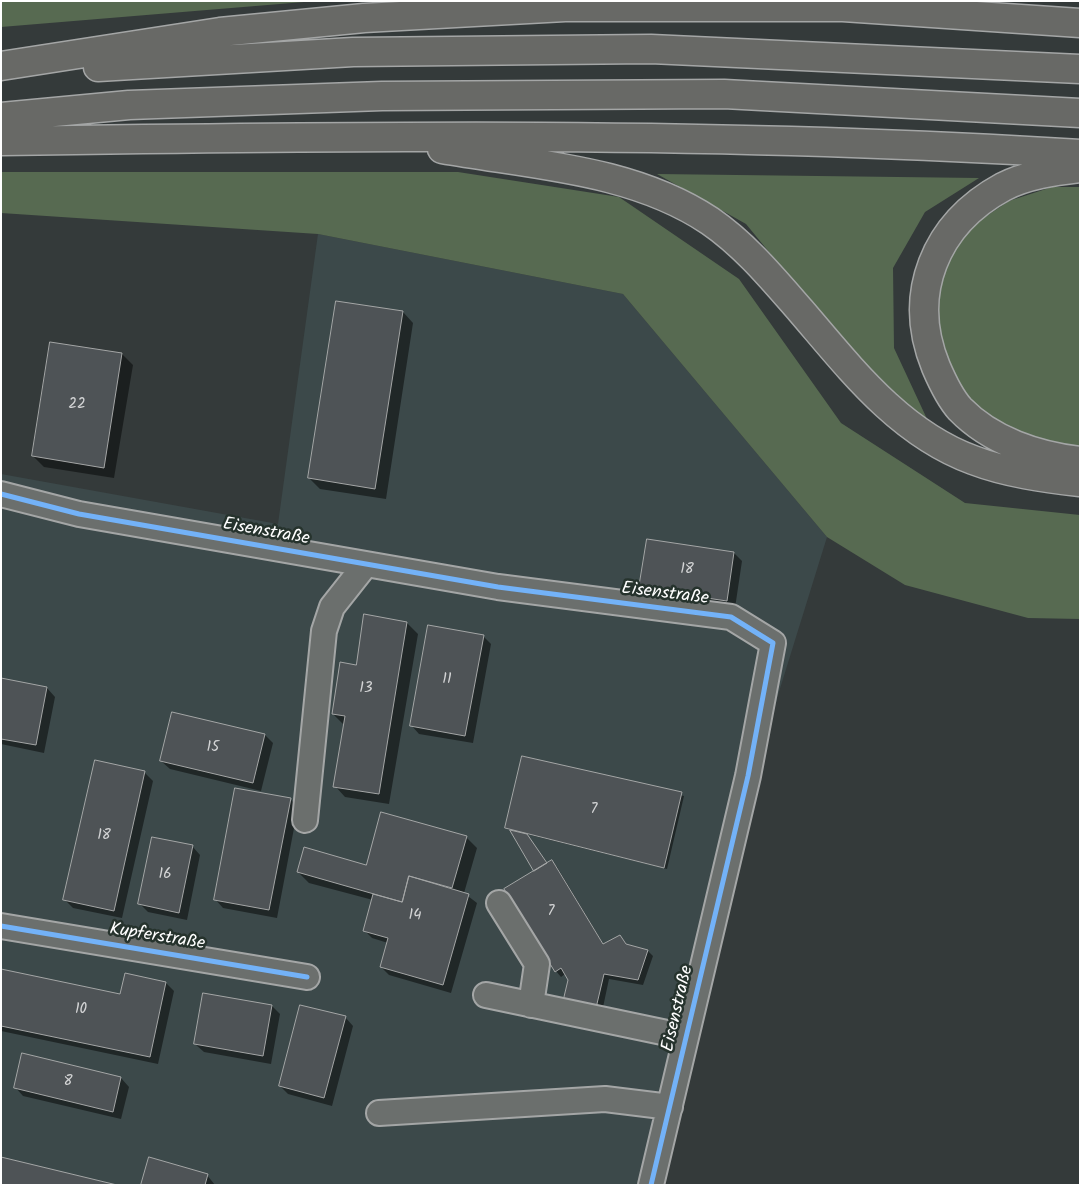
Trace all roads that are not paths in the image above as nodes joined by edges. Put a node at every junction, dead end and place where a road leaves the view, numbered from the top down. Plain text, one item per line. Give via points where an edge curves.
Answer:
1 (901, 1) edge
2 (843, 7) junction
3 (1080, 23) edge
4 (1, 66) edge
5 (1080, 70) edge
6 (1, 73) edge
7 (1080, 113) edge
8 (1, 117) edge
9 (370, 136) junction
10 (1, 142) edge
11 (1080, 154) edge
12 (1080, 168) edge
13 (1080, 461) edge
14 (1080, 482) edge
15 (1, 494) edge
16 (366, 564) junction
17 (306, 820) dead end
18 (499, 903) dead end
19 (1, 926) edge
20 (308, 977) dead end
21 (486, 995) dead end
22 (531, 1005) junction
23 (686, 1037) junction
24 (670, 1107) junction
25 (379, 1113) dead end
26 (651, 1185) edge

1 - 2 highway
2 - 3 highway
2 - 4 highway via 565,7 364,18 220,32
5 - 6 highway via 651,49 353,52
7 - 8 highway via 724,94 382,96 129,105
9 - 10 highway
9 - 11 highway via 594,136 852,142
9 - 14 highway via 564,168 666,196 710,221 740,246 769,274 865,384 893,412 934,441 972,460 1020,474
12 - 13 highway via 1046,172 1004,187 968,211 942,241 926,282 924,314 929,350 941,380 960,409 990,434 1025,449
15 - 16 street, Eisenstraße via 79,514
16 - 17 street via 332,607 324,631
16 - 23 street, Eisenstraße via 498,587 731,617 773,643 748,776
18 - 22 street via 537,964
19 - 20 street, Kupferstraße
21 - 22 street
22 - 23 street
23 - 24 street, Eisenstraße
24 - 25 street via 605,1100
24 - 26 street, Eisenstraße

